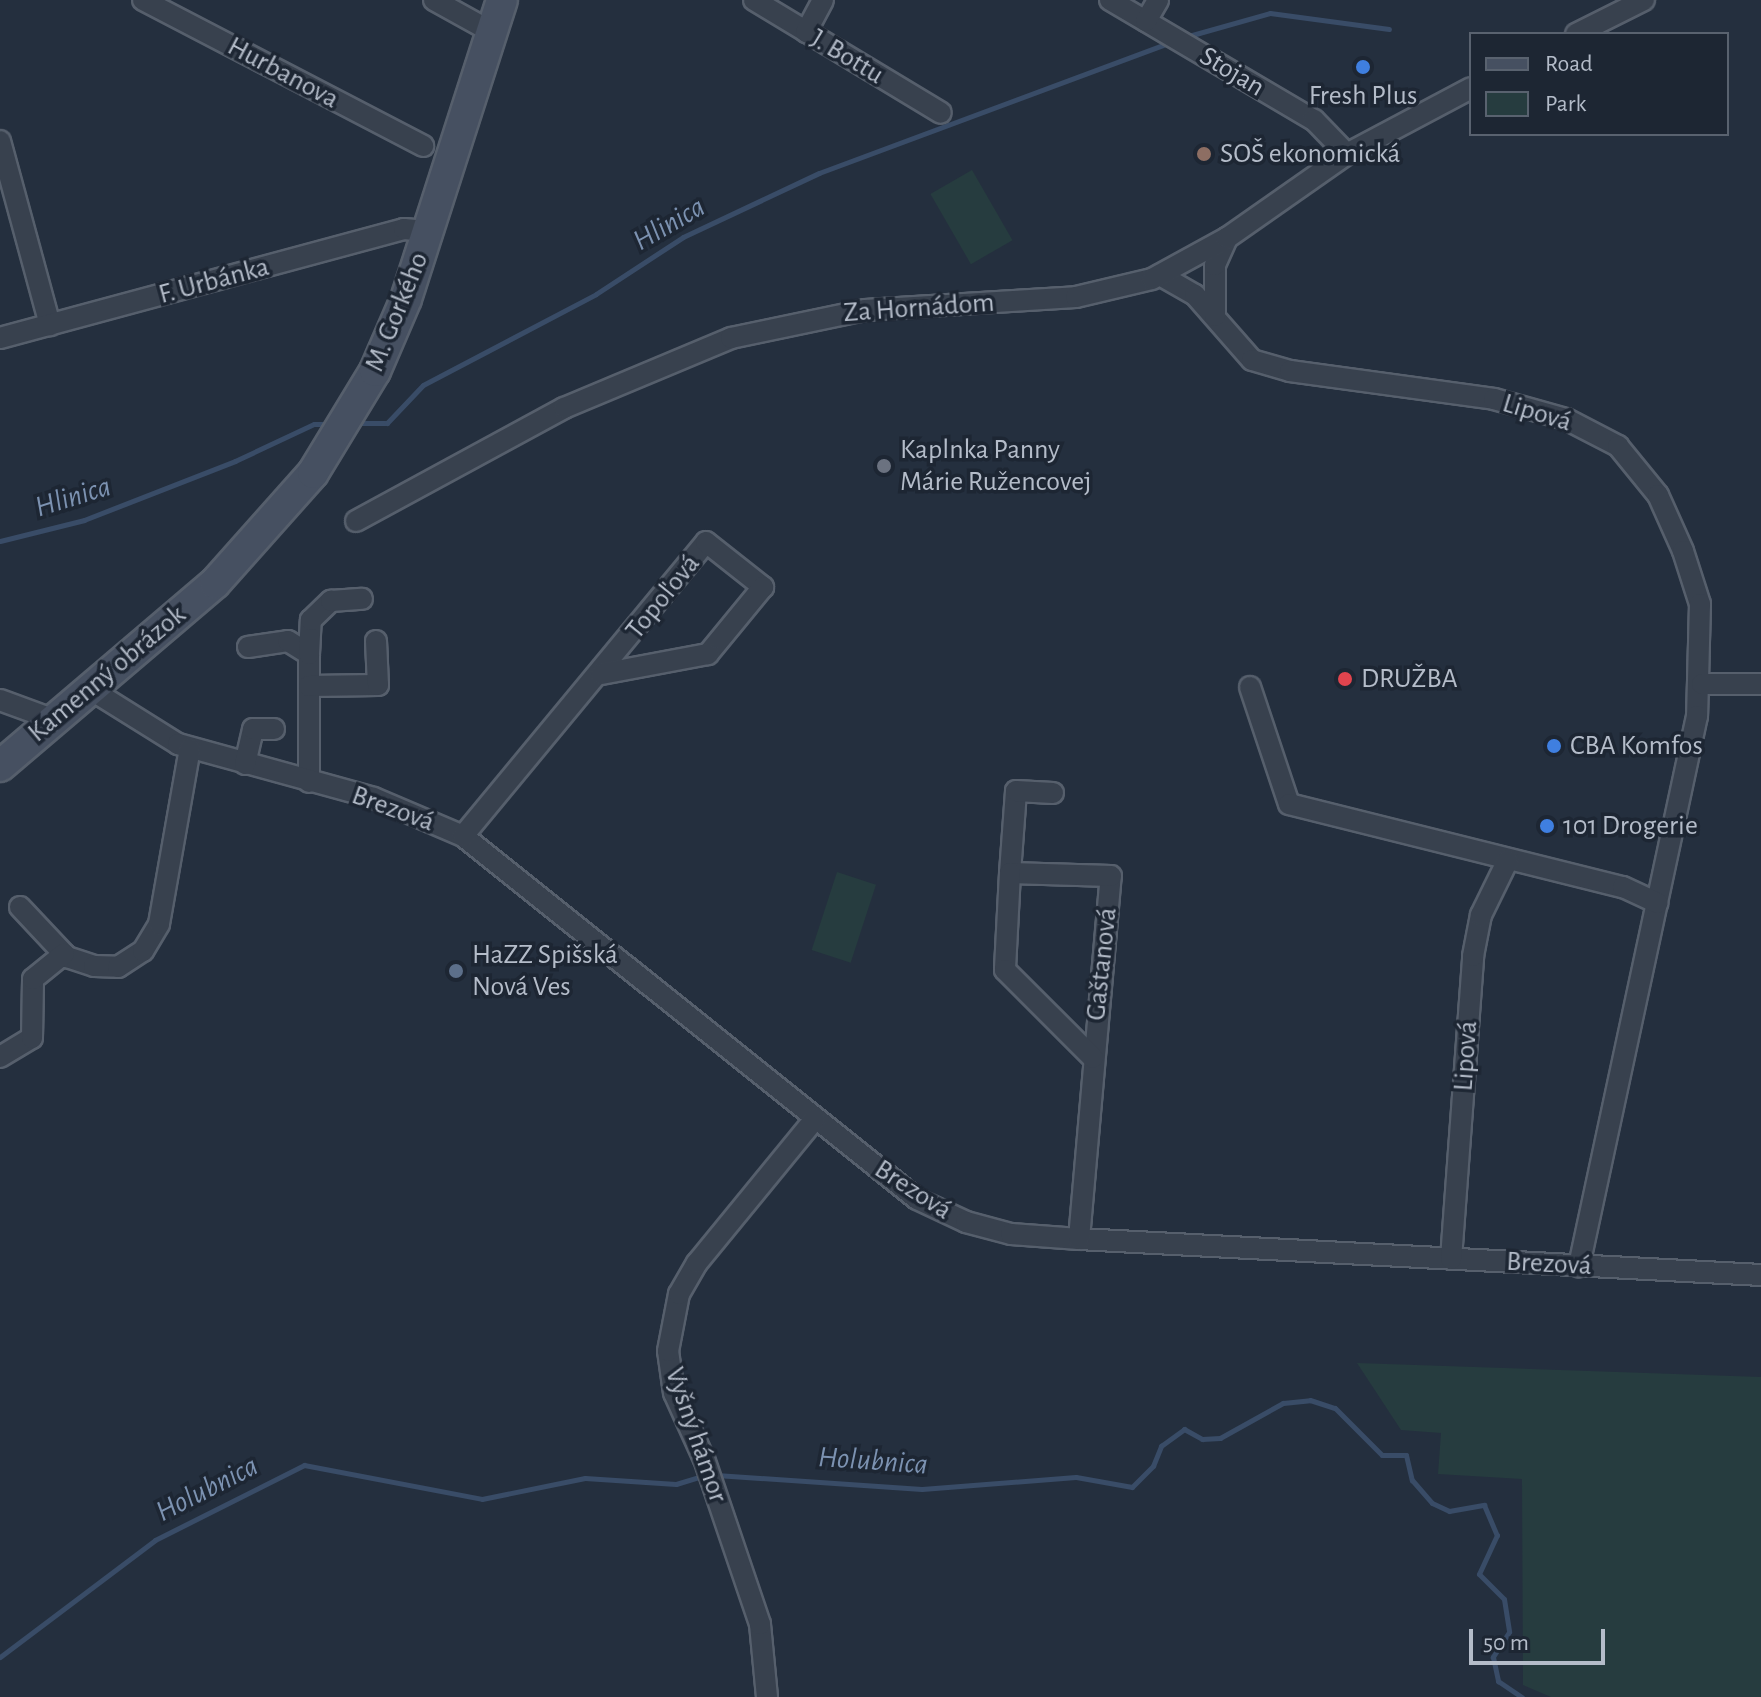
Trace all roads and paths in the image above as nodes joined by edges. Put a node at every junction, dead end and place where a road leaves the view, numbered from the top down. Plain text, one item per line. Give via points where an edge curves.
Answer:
1 (143, 0) edge
2 (434, 0) edge
3 (502, 0) edge
4 (754, 0) edge
5 (823, 0) edge
6 (1110, 0) edge
7 (1158, 0) edge
8 (1644, 0) edge
9 (1146, 21) junction
10 (492, 32) junction
11 (806, 32) junction
12 (1580, 32) edge
13 (1469, 89) edge
14 (941, 113) dead end
15 (0, 141) edge
16 (423, 146) dead end
17 (1347, 154) junction
18 (429, 231) junction
19 (1227, 238) junction
20 (1160, 275) junction
21 (1215, 316) junction
22 (50, 325) junction
23 (0, 338) edge
24 (356, 521) dead end
25 (215, 583) joint
26 (362, 599) dead end
27 (376, 641) dead end
28 (248, 647) dead end
29 (309, 654) junction
30 (601, 674) junction
31 (1702, 684) junction
32 (1761, 684) edge
33 (309, 686) junction
34 (1250, 687) dead end
35 (90, 689) junction
36 (0, 700) edge
37 (52, 719) junction
38 (274, 729) dead end
39 (190, 749) junction
40 (245, 764) junction
41 (0, 766) edge
42 (309, 782) junction
43 (1053, 793) dead end
44 (463, 836) junction
45 (1508, 860) junction
46 (1010, 873) junction
47 (1658, 903) junction
48 (20, 907) dead end
49 (64, 954) junction
50 (0, 1057) edge
51 (1093, 1058) junction
52 (815, 1119) junction
53 (1079, 1239) junction
54 (1451, 1259) junction
55 (1579, 1266) junction
56 (1761, 1275) edge
57 (767, 1697) edge

1 - 16 street, Hurbanova
2 - 10 street
3 - 10 main road, M. Gorkého
4 - 11 street, J. Bottu
5 - 11 street
6 - 9 street, Stojan
7 - 9 street
8 - 12 street
9 - 17 street, Stojan via 1314,120
10 - 18 main road, M. Gorkého
11 - 14 street, J. Bottu
13 - 17 street, Za Hornádom
15 - 22 street
17 - 19 street, Za Hornádom
18 - 22 street, F. Urbánka via 404,229
18 - 25 main road, M. Gorkého via 375,371 313,473
19 - 20 street, Za Hornádom
19 - 21 street via 1215,265
20 - 21 street, Lipová via 1195,295
20 - 24 street, Za Hornádom via 1113,292 865,310 731,338 564,408
21 - 31 street, Lipová via 1252,360 1494,399 1566,419 1618,446 1658,495 1683,551 1700,604
22 - 23 street, F. Urbánka
25 - 35 main road, Kamenný obrázok
26 - 29 street via 331,601 311,620
27 - 33 street via 378,685
28 - 29 street via 288,641
29 - 33 street
30 - 30 street, Topoľová via 708,654 763,587 706,542
30 - 44 street, Topoľová
31 - 32 street
31 - 47 street, Lipová
33 - 42 street
34 - 45 street via 1289,804
35 - 37 main road, Kamenný obrázok
35 - 39 street, Brezová
36 - 37 street
37 - 41 main road, Kamenný obrázok
38 - 40 street via 253,729
39 - 40 street, Brezová
39 - 49 street via 159,924 143,951 118,967 94,966
40 - 42 street, Brezová
42 - 44 street, Brezová via 374,798
43 - 46 street, Gaštanová via 1016,791
44 - 52 street, Brezová
45 - 47 street via 1623,887
45 - 54 street, Lipová via 1481,915 1473,956
46 - 51 street, Gaštanová via 1005,970
46 - 51 street, Gaštanová via 1111,876
47 - 55 street, Lipová
48 - 49 street
49 - 50 street via 33,979 32,1038
51 - 53 street, Gaštanová
52 - 53 street, Brezová via 942,1212 989,1230
52 - 57 street, Vyšný hámor via 720,1231 679,1294 668,1373 704,1459 760,1624
53 - 54 street, Brezová
54 - 55 street, Brezová
55 - 56 street, Brezová

